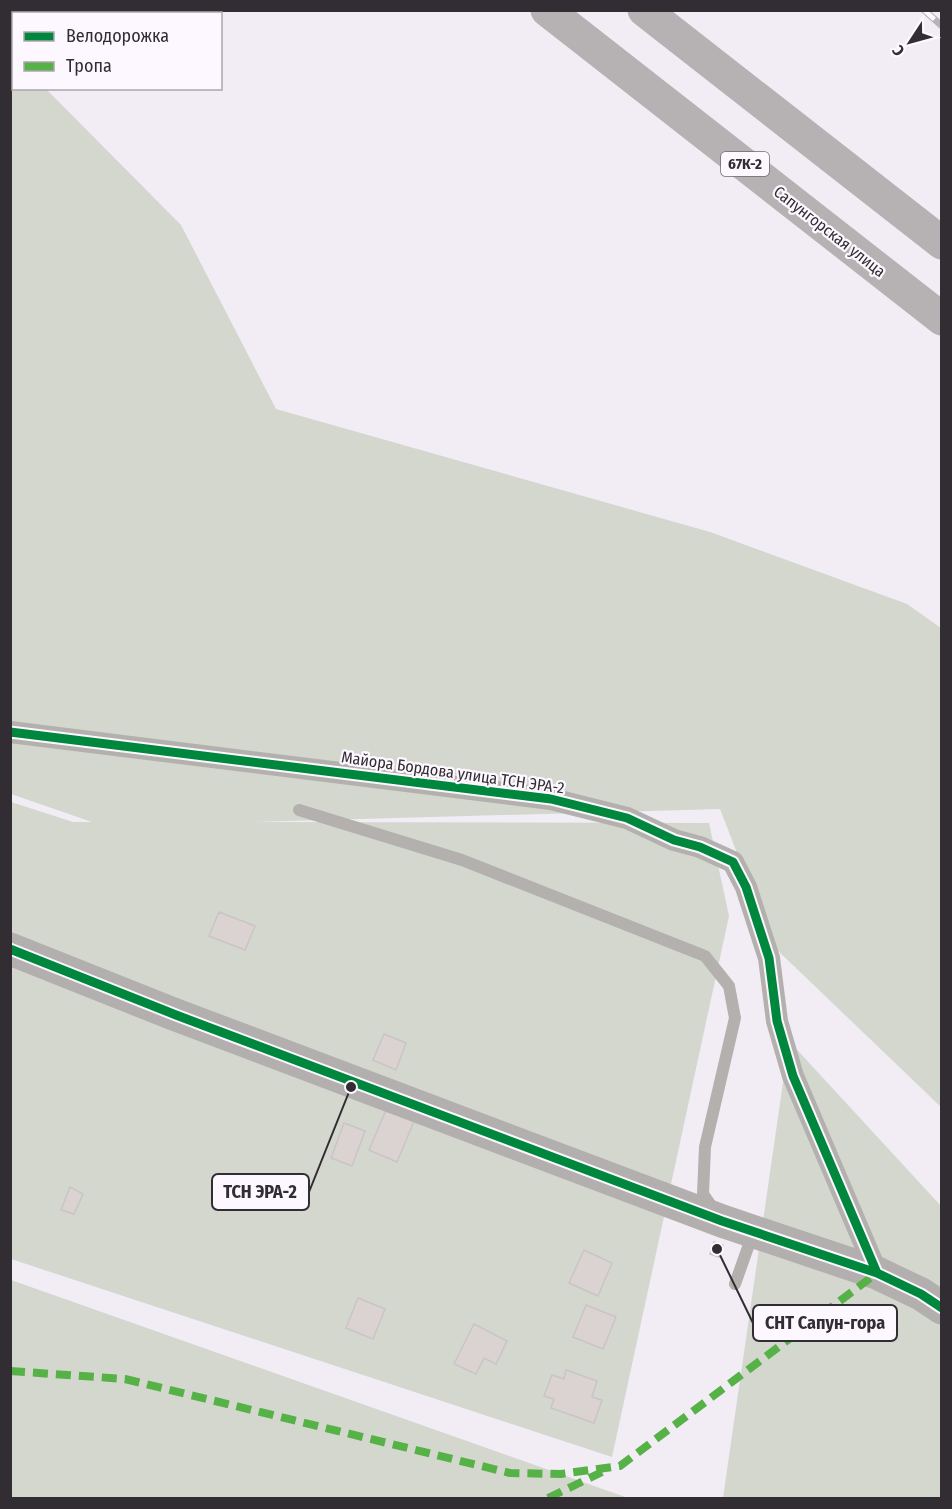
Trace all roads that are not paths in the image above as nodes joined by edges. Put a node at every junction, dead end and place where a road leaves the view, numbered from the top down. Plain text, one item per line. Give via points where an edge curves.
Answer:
1 (548, 10) edge
2 (644, 10) edge
3 (942, 243) edge
4 (942, 319) edge
5 (10, 732) edge
6 (299, 810) dead end
7 (10, 949) edge
8 (722, 1221) junction
9 (753, 1231) junction
10 (877, 1273) junction
11 (735, 1284) dead end
12 (942, 1308) edge

1 - 4 main road, Сапунгорская улица / 67К-2
2 - 3 main road
5 - 10 street, Майора Бордова улица ТСН ЭРА-2 via 551,799 627,818 733,862 746,887 769,958 777,1020 793,1076
6 - 8 lane via 462,860 705,956 729,987 735,1017 705,1147 703,1194
7 - 8 street
8 - 9 street
9 - 10 street
9 - 11 lane
10 - 12 street

